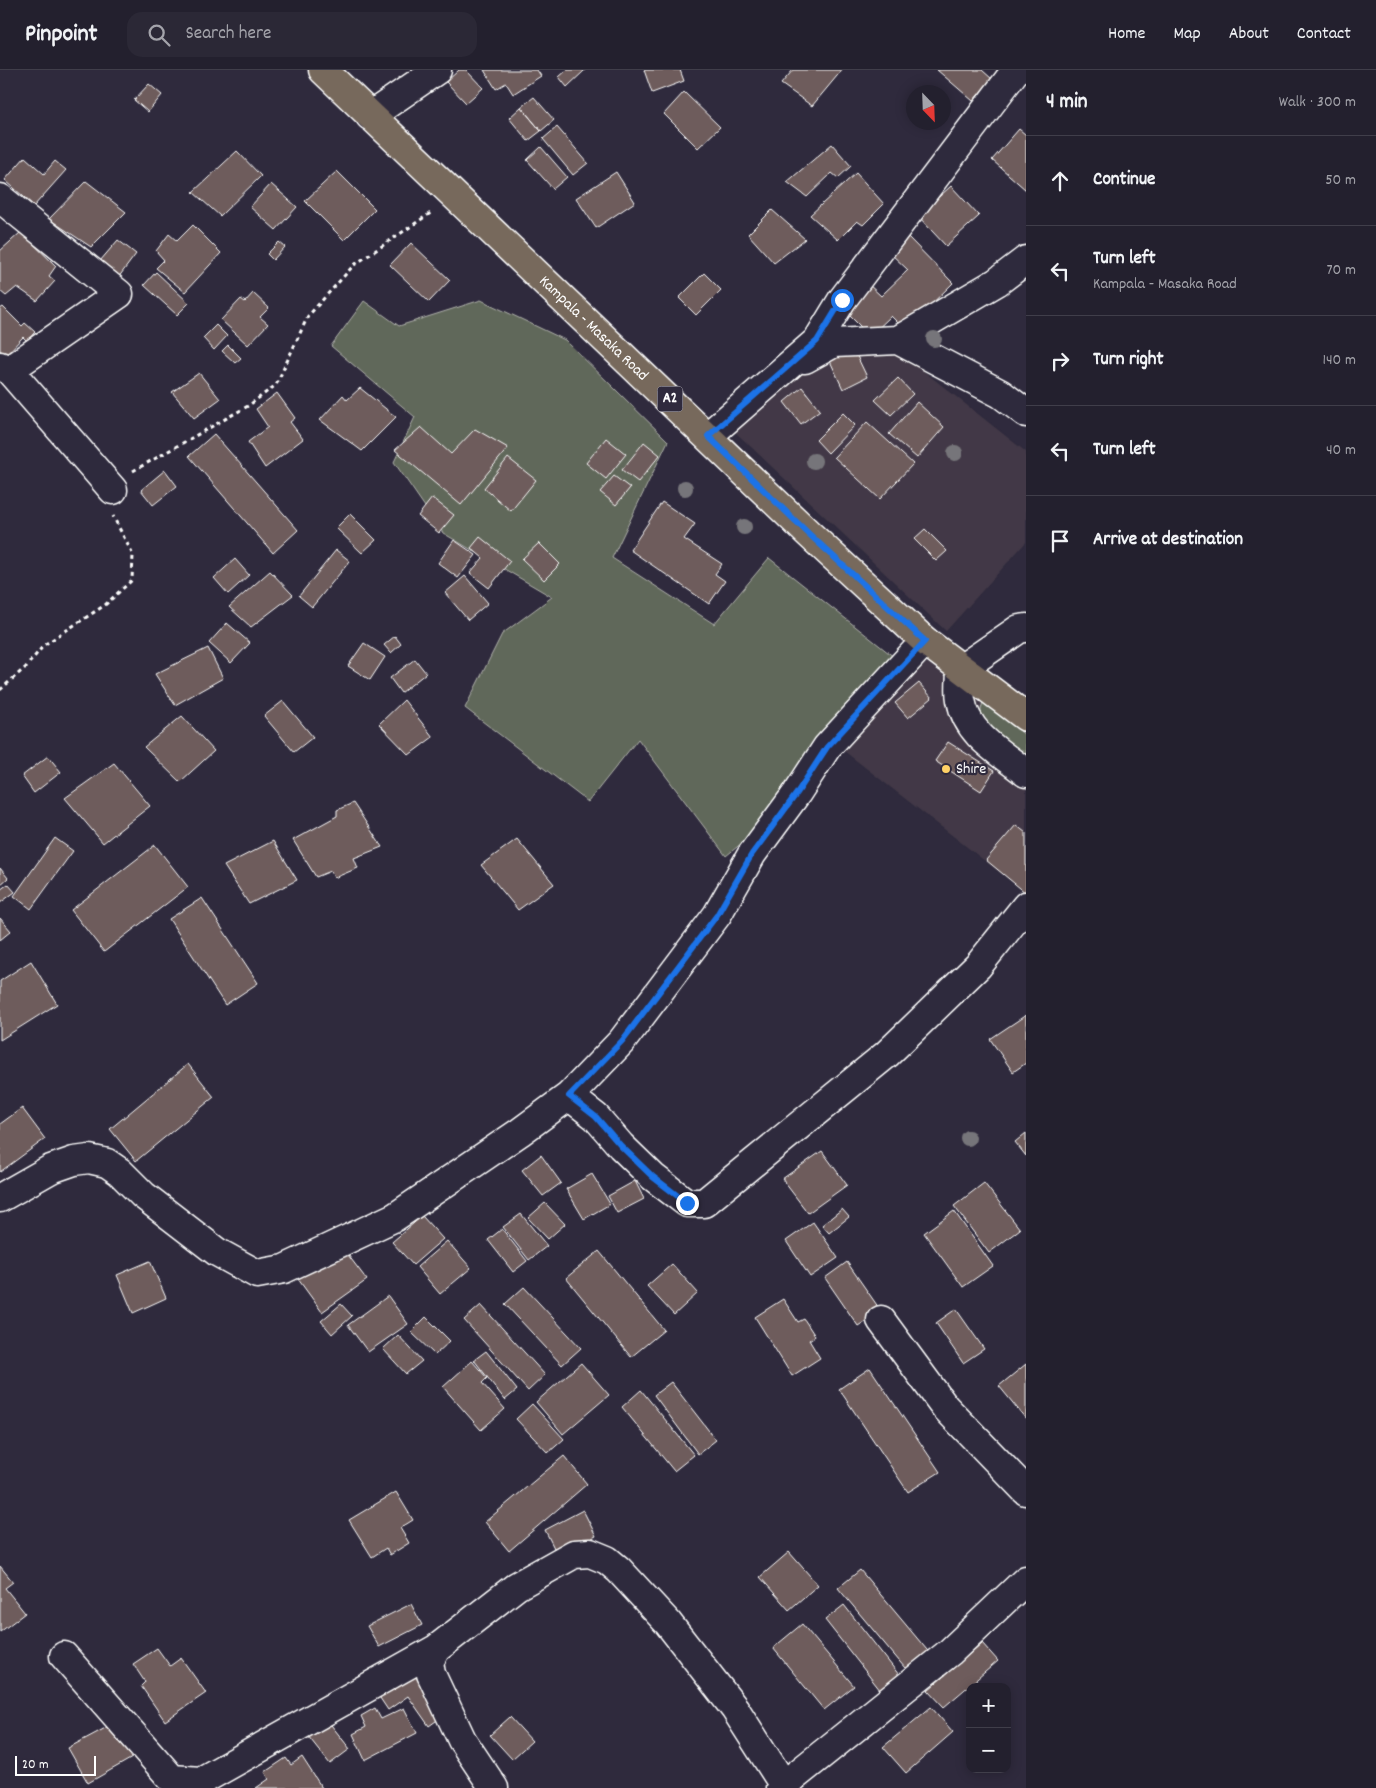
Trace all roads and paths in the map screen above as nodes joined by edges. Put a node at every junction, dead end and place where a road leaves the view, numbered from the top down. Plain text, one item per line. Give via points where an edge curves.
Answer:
1 (323, 70) edge
2 (437, 70) edge
3 (1016, 70) edge
4 (370, 116) junction
5 (455, 196) junction
6 (0, 198) edge
7 (1026, 260) edge
8 (898, 340) junction
9 (4, 368) edge
10 (786, 369) junction
11 (1026, 413) edge
12 (708, 436) junction
13 (113, 490) junction
14 (1026, 628) edge
15 (925, 641) junction
16 (961, 669) junction
17 (0, 690) edge
18 (1026, 717) edge
19 (1026, 773) edge
20 (1026, 906) edge
21 (569, 1096) junction
22 (0, 1198) edge
23 (881, 1320) dead end
24 (1026, 1490) edge
25 (1026, 1580) edge
26 (436, 1649) junction
27 (64, 1656) dead end
28 (175, 1784) edge
29 (781, 1786) edge
30 (494, 1788) edge

1 - 4 main road, Kampala - Masaka Road / A2
2 - 4 street
3 - 10 street via 842,300 817,341
4 - 5 main road, Kampala - Masaka Road / A2
5 - 12 main road, Kampala - Masaka Road / A2
5 - 13 path via 354,265 308,316 276,385 248,406 118,480
6 - 9 street via 119,294
7 - 8 street via 997,282
8 - 10 street via 834,344
8 - 11 street via 1001,394
9 - 13 street
10 - 12 street
12 - 15 main road, Kampala - Masaka Road / A2
13 - 17 path via 108,506 132,555 132,580 106,605 44,645 26,668
14 - 16 street via 1019,629
15 - 16 main road, Kampala - Masaka Road / A2
15 - 21 street via 827,747 752,854 711,922 622,1041
16 - 18 main road, Kampala - Masaka Road / A2
16 - 19 street via 961,699 967,721 977,734
20 - 21 street via 978,966 887,1054 704,1202 687,1203 653,1177 596,1117
21 - 22 street via 396,1217 284,1269 257,1274 217,1252 107,1163 89,1159 51,1168
23 - 24 street via 945,1407
25 - 29 street via 950,1652
26 - 28 street via 201,1781
26 - 29 street via 517,1586 574,1554 598,1556 619,1570 668,1623 735,1709
26 - 30 street via 429,1662 432,1674 462,1740
27 - 28 street

